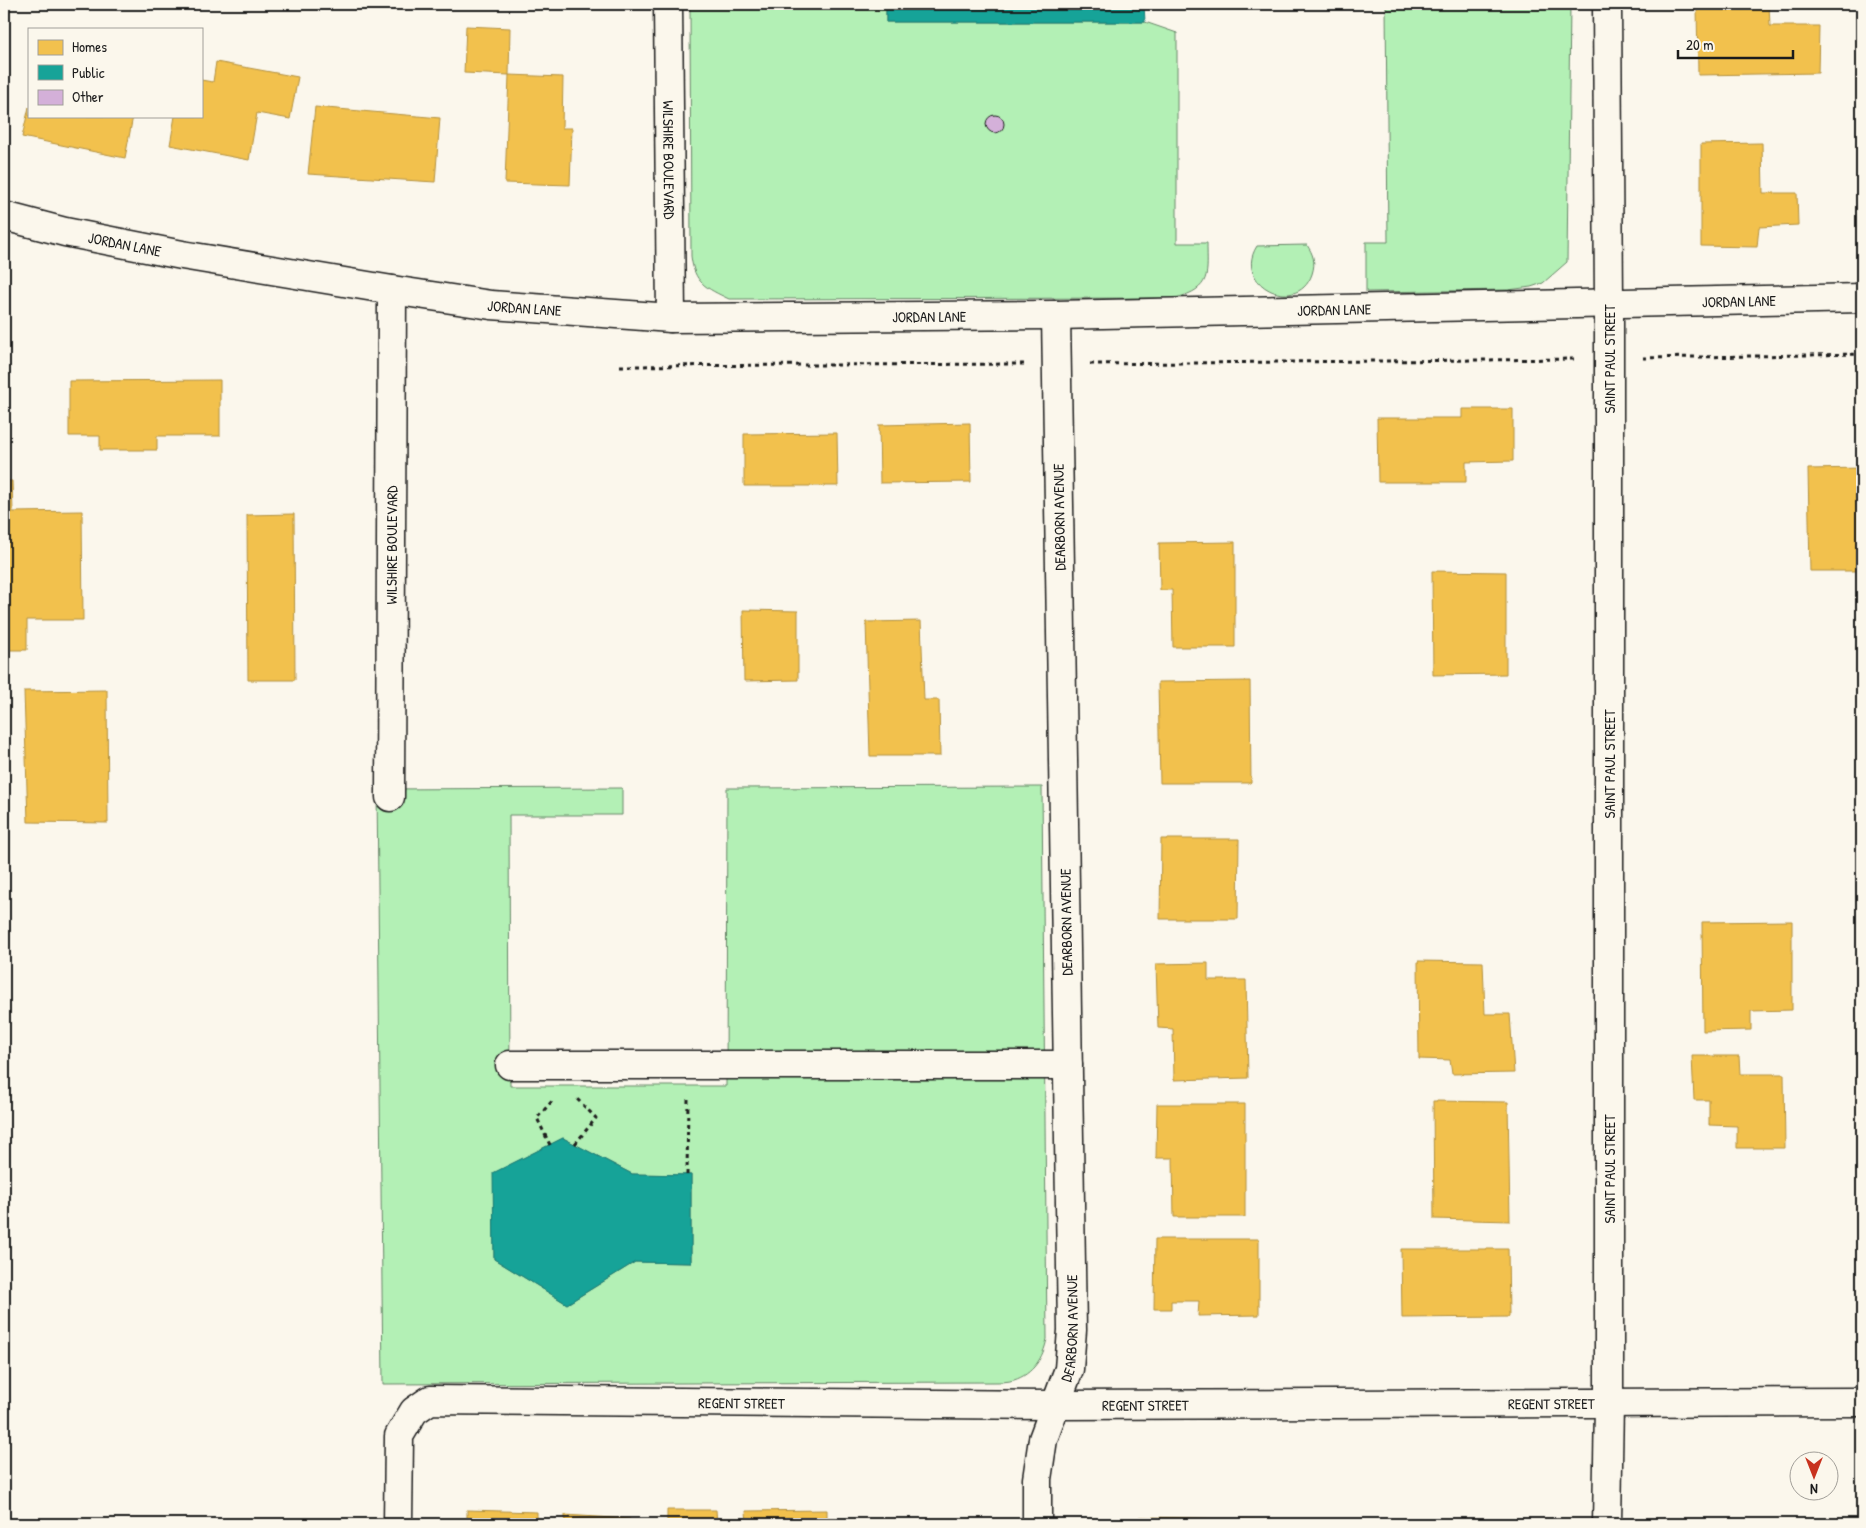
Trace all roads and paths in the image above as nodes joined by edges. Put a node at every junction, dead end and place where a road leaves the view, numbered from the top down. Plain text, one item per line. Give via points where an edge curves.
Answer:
1 (668, 4) edge
2 (1607, 4) edge
3 (4, 216) edge
4 (392, 290) junction
5 (1862, 298) edge
6 (1609, 303) junction
7 (1056, 315) junction
8 (671, 318) junction
9 (1862, 354) edge
10 (1609, 359) junction
11 (1056, 364) junction
12 (620, 366) dead end
13 (390, 797) dead end
14 (510, 1065) dead end
15 (688, 1065) junction
16 (1068, 1065) junction
17 (560, 1093) dead end
18 (571, 1093) dead end
19 (550, 1144) dead end
20 (575, 1144) dead end
21 (687, 1174) dead end
22 (1862, 1402) edge
23 (1609, 1403) junction
24 (1056, 1405) junction
25 (398, 1524) edge
26 (1037, 1524) edge
27 (1607, 1524) edge

1 - 8 street, WILSHIRE BOULEVARD
2 - 6 street, SAINT PAUL STREET
3 - 4 street, JORDAN LANE via 65,232 182,255
4 - 8 street, JORDAN LANE via 491,304
4 - 13 street, WILSHIRE BOULEVARD
5 - 6 street, JORDAN LANE
6 - 7 street, JORDAN LANE
6 - 10 street, SAINT PAUL STREET
7 - 8 street, JORDAN LANE
7 - 11 street, DEARBORN AVENUE
9 - 10 path
10 - 11 path
10 - 23 street, SAINT PAUL STREET
11 - 12 path
11 - 16 street, DEARBORN AVENUE
14 - 15 street
15 - 16 street
15 - 21 path
16 - 24 street, DEARBORN AVENUE via 1072,1330 1069,1369
17 - 19 path via 537,1118
18 - 20 path via 596,1118
22 - 23 street, REGENT STREET
23 - 24 street, REGENT STREET
23 - 27 street, SAINT PAUL STREET
24 - 25 street, REGENT STREET via 430,1400 414,1411 399,1436
24 - 26 street, DEARBORN AVENUE via 1043,1439 1037,1479

